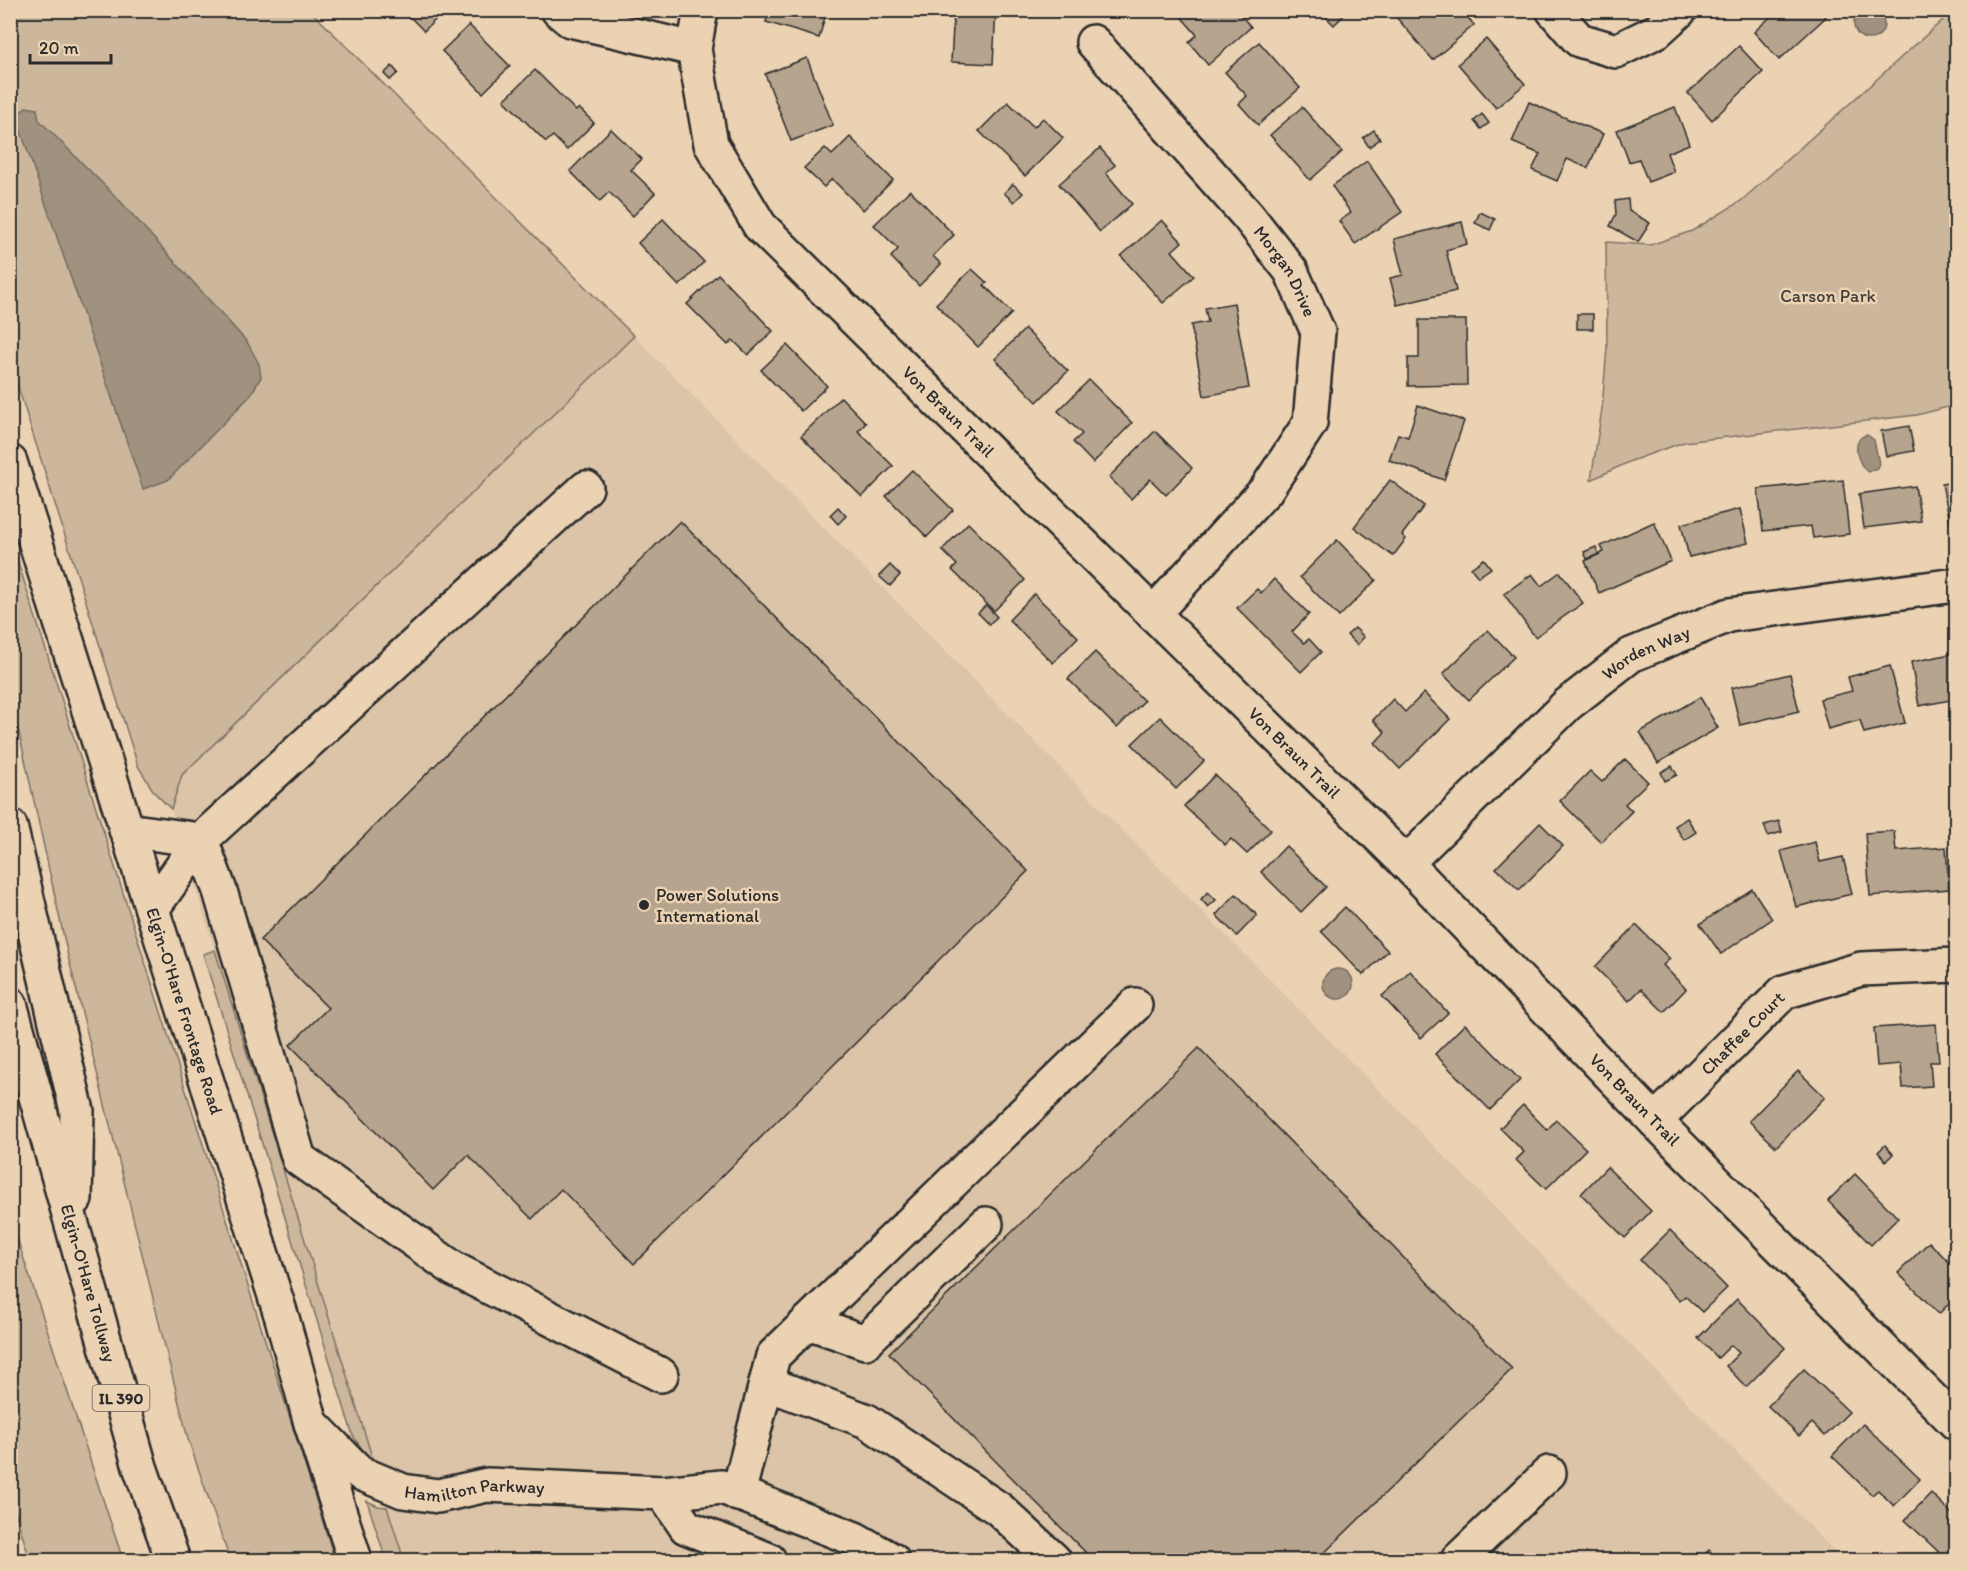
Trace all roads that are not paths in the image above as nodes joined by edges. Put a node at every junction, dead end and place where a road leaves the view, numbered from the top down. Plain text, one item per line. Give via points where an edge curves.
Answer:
1 (558, 10) edge
2 (700, 10) edge
3 (1553, 10) edge
4 (1680, 10) edge
5 (1093, 42) dead end
6 (694, 48) junction
7 (10, 462) edge
8 (586, 488) dead end
9 (1956, 585) edge
10 (1153, 614) junction
11 (10, 826) edge
12 (126, 830) junction
13 (201, 840) junction
14 (1406, 863) junction
15 (152, 909) junction
16 (1956, 965) edge
17 (10, 1004) edge
18 (1136, 1005) dead end
19 (1655, 1121) junction
20 (986, 1224) dead end
21 (74, 1234) junction
22 (808, 1322) junction
23 (661, 1375) dead end
24 (766, 1383) junction
25 (311, 1423) junction
26 (1956, 1423) edge
27 (1549, 1473) dead end
28 (663, 1493) junction
29 (738, 1494) junction
30 (173, 1560) edge
31 (355, 1560) edge
32 (769, 1560) edge
33 (892, 1560) edge
34 (1054, 1560) edge
35 (1458, 1560) edge

1 - 6 main road via 570,20
2 - 6 main road, Von Braun Trail
3 - 4 main road via 1579,40 1616,51 1657,31
5 - 10 main road, Morgan Drive via 1248,216 1291,271 1318,332 1310,423 1266,490
6 - 10 main road, Von Braun Trail via 711,144 760,226
7 - 12 main road, Elgin-O'Hare Frontage Road
8 - 13 main road
9 - 14 main road, Worden Way via 1729,615 1631,655 1568,705
10 - 14 main road, Von Braun Trail
11 - 21 main road via 77,1111
12 - 13 main road
12 - 15 main road, Elgin-O'Hare Frontage Road
13 - 15 main road
13 - 23 main road via 220,891 298,1159 454,1269
14 - 19 main road, Von Braun Trail
15 - 25 main road, Elgin-O'Hare Frontage Road via 282,1318
16 - 19 main road, Chaffee Court via 1861,969 1784,992
17 - 21 main road, Elgin-O'Hare Tollway / IL 390
18 - 22 main road
19 - 26 main road, Von Braun Trail
20 - 22 main road via 866,1342
21 - 30 main road, Elgin-O'Hare Tollway / IL 390 via 140,1467
22 - 24 main road via 773,1356
24 - 29 main road
24 - 34 main road via 867,1421 999,1509
25 - 28 main road, Hamilton Parkway via 360,1473 403,1491 438,1496 487,1485
25 - 31 main road, Elgin-O'Hare Frontage Road
27 - 35 main road
28 - 29 main road, Hamilton Parkway via 722,1487
28 - 32 main road via 686,1527
29 - 33 main road, Hamilton Parkway via 855,1539

